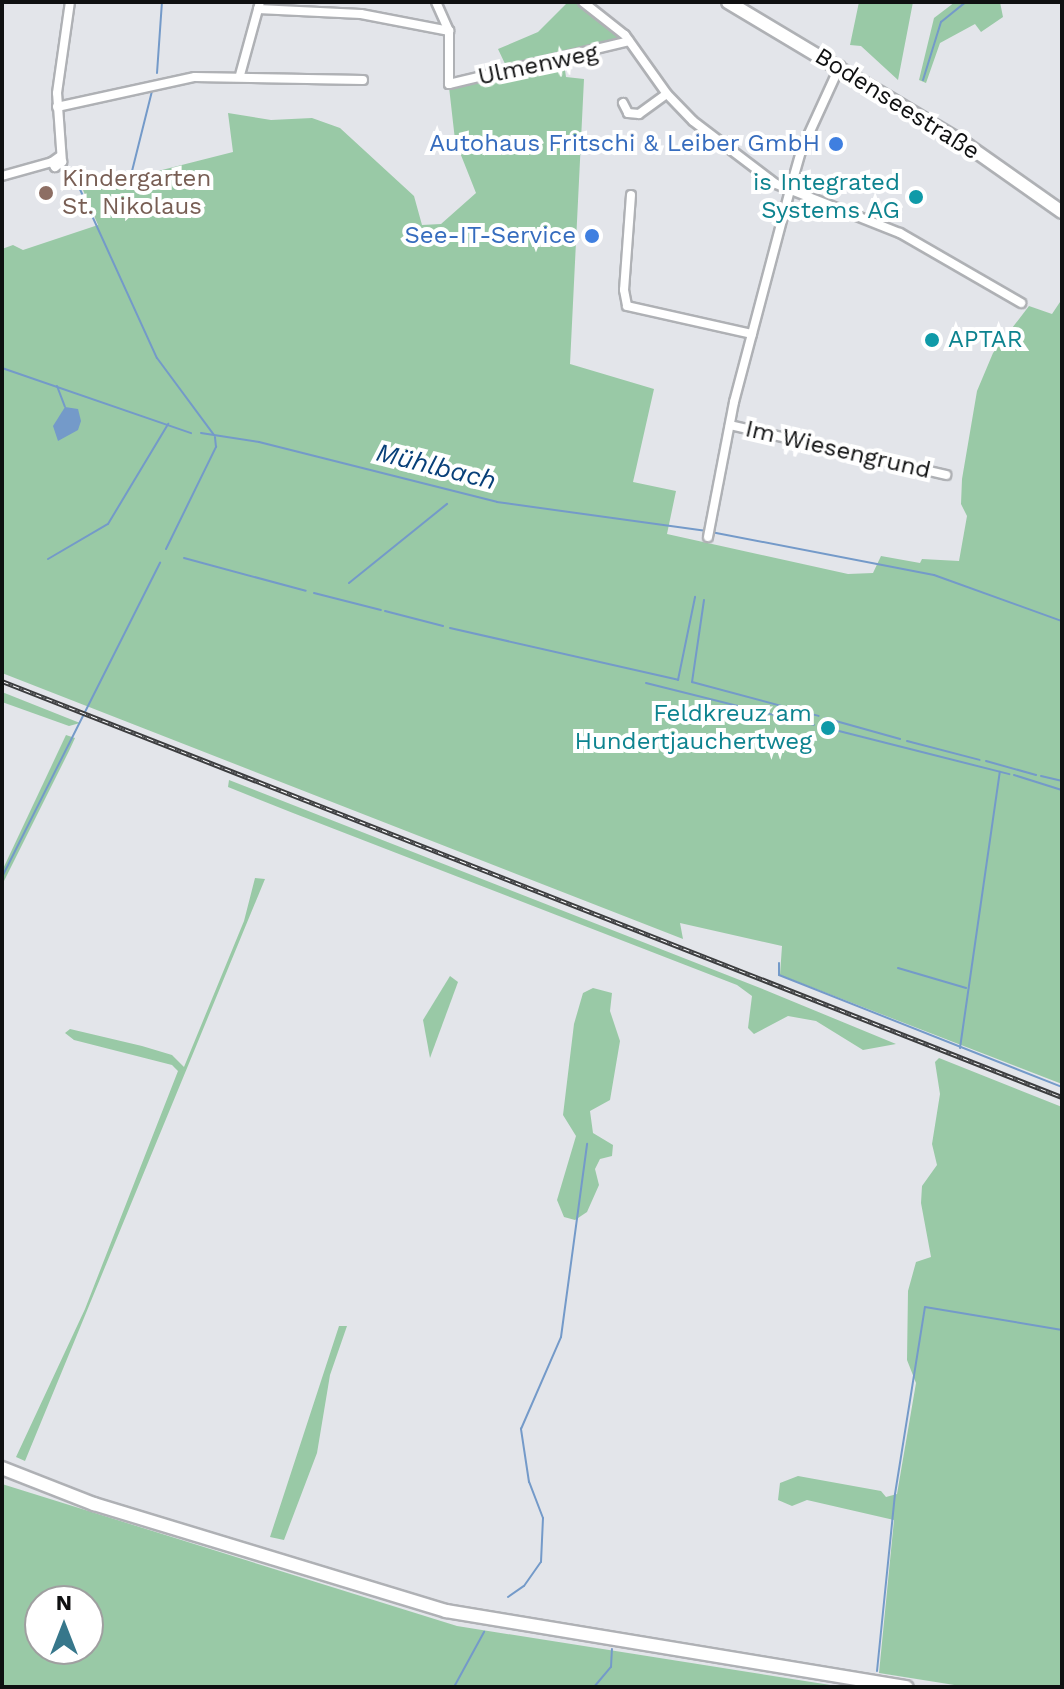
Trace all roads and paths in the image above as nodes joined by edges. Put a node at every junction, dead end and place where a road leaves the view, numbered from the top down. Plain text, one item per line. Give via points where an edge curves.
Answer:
1 (70, 2) edge
2 (436, 2) edge
3 (583, 2) edge
4 (728, 2) edge
5 (259, 5) edge
6 (449, 31) junction
7 (629, 41) junction
8 (840, 66) junction
9 (240, 75) junction
10 (363, 80) dead end
11 (667, 94) junction
12 (623, 103) dead end
13 (57, 107) junction
14 (2, 176) edge
15 (790, 190) junction
16 (631, 195) dead end
17 (1062, 212) edge
18 (1021, 303) dead end
19 (752, 334) junction
20 (730, 425) junction
21 (946, 475) dead end
22 (708, 533) dead end
23 (2, 1468) edge
24 (907, 1687) edge

1 - 13 street
2 - 6 street
3 - 7 street
4 - 8 main road, Bodenseestraße
5 - 6 street via 361,14
5 - 9 street
6 - 7 street, Ulmenweg via 449,84
7 - 11 street
8 - 15 street, Im Wiesengrund via 801,151
8 - 17 main road, Bodenseestraße
9 - 10 street
9 - 13 street via 162,80
11 - 12 street via 639,114 628,113
11 - 15 street via 723,146
13 - 14 street via 55,159
15 - 18 street via 900,233
15 - 19 street, Im Wiesengrund
16 - 19 street via 627,306
19 - 20 street, Im Wiesengrund
20 - 21 street, Im Wiesengrund
20 - 22 street, Im Wiesengrund
23 - 24 main road via 94,1504 446,1611

